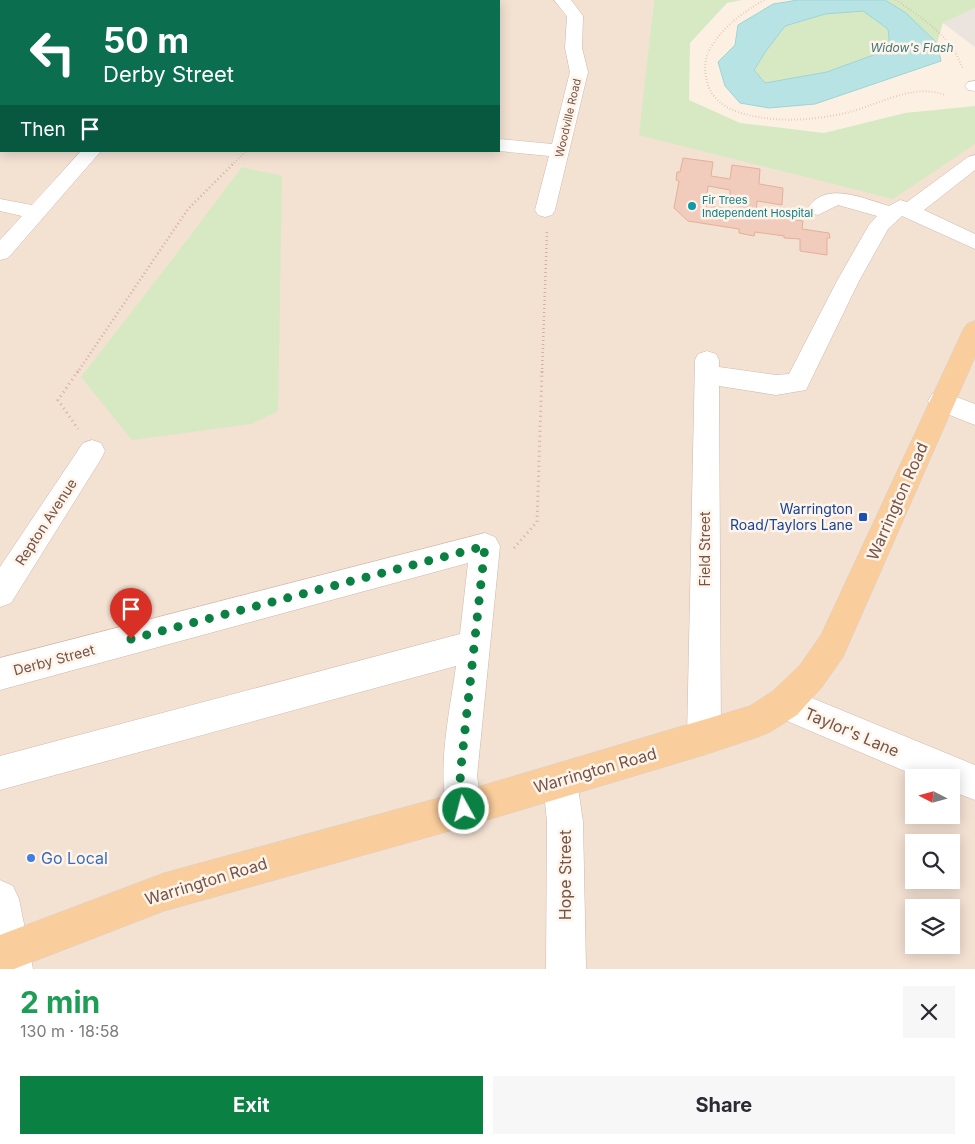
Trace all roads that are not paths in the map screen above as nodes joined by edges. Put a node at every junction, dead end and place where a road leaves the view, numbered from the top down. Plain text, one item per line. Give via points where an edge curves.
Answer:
1 (562, 0) edge
2 (500, 145) edge
3 (561, 151) junction
4 (91, 152) edge
5 (975, 161) edge
6 (0, 206) edge
7 (818, 208) dead end
8 (545, 210) road end
9 (38, 212) junction
10 (894, 217) junction
11 (975, 242) edge
12 (0, 253) edge
13 (975, 330) edge
14 (942, 401) junction
15 (975, 415) edge
16 (92, 450) road end
17 (0, 592) edge
18 (473, 646) junction
19 (0, 674) edge
20 (785, 703) junction
21 (704, 738) junction
22 (0, 773) edge
23 (560, 781) junction
24 (975, 783) edge
25 (464, 809) junction
26 (0, 899) edge
27 (7, 958) edge
28 (566, 969) edge

1 - 3 street, Woodville Road via 576,20 573,44 579,72
2 - 3 street
3 - 8 street, Woodville Road
4 - 9 street
5 - 10 street
6 - 9 street
7 - 10 street via 839,198
9 - 12 street
10 - 11 street
10 - 21 street, Field Street via 848,281 798,383 776,386 706,367
13 - 14 main road, Warrington Road
14 - 15 street
14 - 20 main road, Warrington Road via 832,646 811,676
16 - 17 street, Repton Avenue
18 - 19 street, Derby Street via 485,546
18 - 22 street
18 - 25 street via 460,776
20 - 21 main road, Warrington Road via 758,720
20 - 24 street, Taylor's Lane
21 - 23 main road, Warrington Road
23 - 25 main road, Warrington Road
23 - 28 street, Hope Street via 565,822
25 - 27 main road, Warrington Road via 164,892
26 - 27 street

